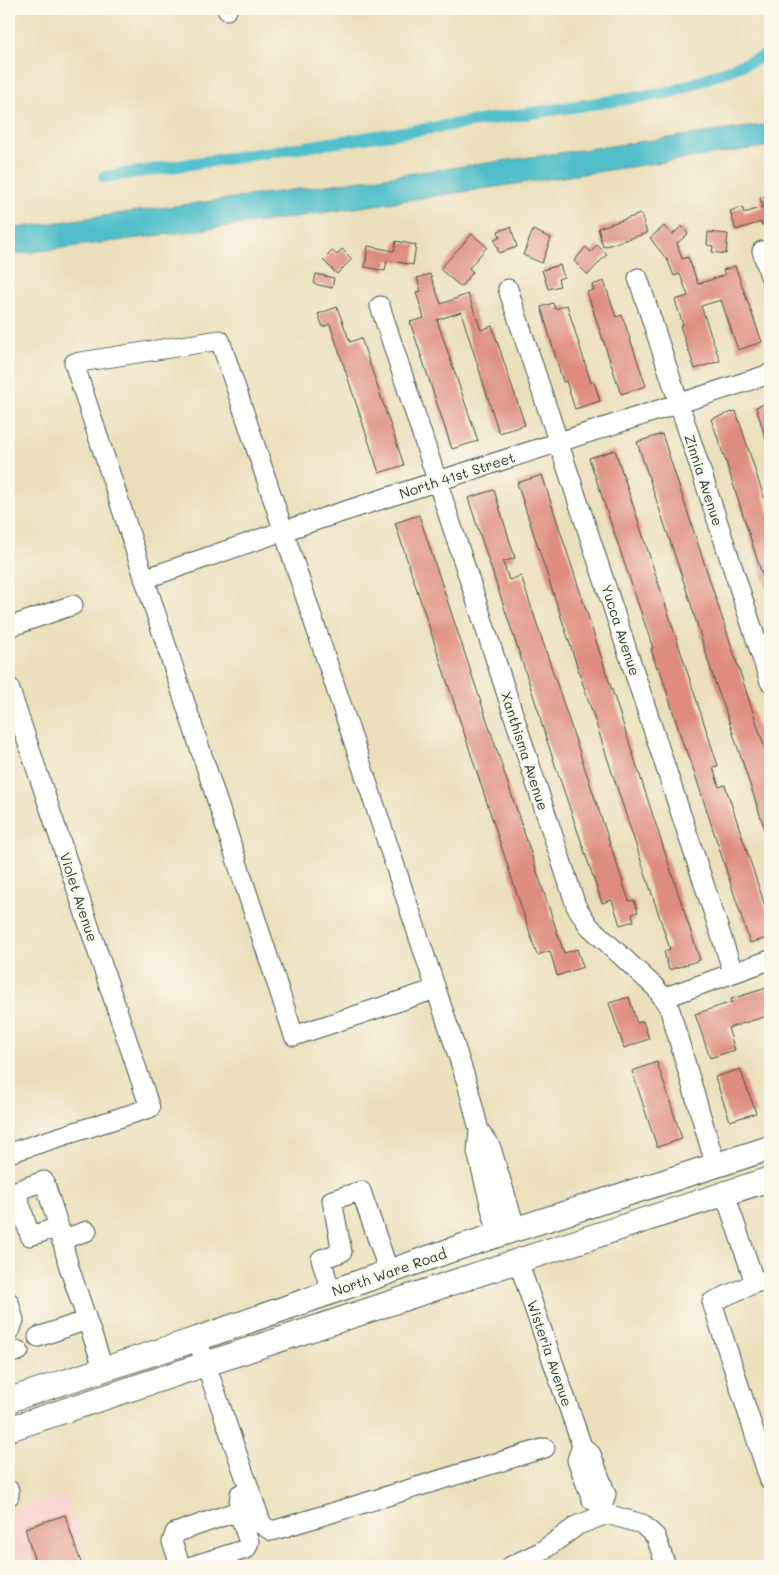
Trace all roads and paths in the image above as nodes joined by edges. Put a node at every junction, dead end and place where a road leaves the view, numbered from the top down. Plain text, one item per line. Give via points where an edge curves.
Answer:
1 (766, 250) edge
2 (770, 276) edge
3 (638, 278) dead end
4 (508, 289) dead end
5 (380, 306) dead end
6 (770, 374) edge
7 (679, 404) junction
8 (559, 442) junction
9 (436, 481) junction
10 (284, 531) junction
11 (144, 579) junction
12 (73, 605) dead end
13 (9, 627) edge
14 (770, 682) edge
15 (9, 686) edge
16 (770, 960) edge
17 (733, 972) junction
18 (436, 989) junction
19 (663, 998) junction
20 (770, 1148) edge
21 (9, 1153) edge
22 (770, 1161) edge
23 (716, 1167) junction
24 (770, 1179) edge
25 (725, 1194) junction
26 (87, 1231) dead end
27 (507, 1233) junction
28 (507, 1264) junction
29 (389, 1272) junction
30 (763, 1281) edge
31 (331, 1292) junction
32 (9, 1302) edge
33 (87, 1320) junction
34 (11, 1329) dead end
35 (38, 1337) dead end
36 (196, 1339) junction
37 (205, 1365) junction
38 (104, 1370) junction
39 (9, 1400) edge
40 (9, 1429) edge
41 (545, 1448) dead end
42 (770, 1481) edge
43 (9, 1490) edge
44 (250, 1491) junction
45 (9, 1496) edge
46 (605, 1509) junction
47 (238, 1511) junction
48 (184, 1566) edge
49 (192, 1566) edge
50 (511, 1566) edge
51 (666, 1566) edge

1 - 2 street
3 - 7 street, Zinnia Avenue
4 - 8 street, Yucca Avenue
5 - 9 street, Xanthisma Avenue
6 - 7 street, North 41st Street
7 - 8 street, North 41st Street
7 - 14 street, Zinnia Avenue
8 - 9 street, North 41st Street
8 - 17 street, Yucca Avenue
9 - 10 street, North 41st Street
9 - 19 street, Xanthisma Avenue via 576,906 589,926
10 - 11 street, North 41st Street
10 - 11 street via 220,340 74,363
10 - 18 street
11 - 18 street via 294,1036
12 - 13 street
15 - 21 street, Violet Avenue via 150,1108
16 - 17 street
17 - 19 street
18 - 27 street via 467,1083 478,1130 477,1152 494,1184
19 - 23 street, Xanthisma Avenue via 669,1007
20 - 23 main road, North Ware Road
22 - 25 main road via 732,1175
23 - 27 main road, North Ware Road
23 - 28 main road via 716,1173 708,1182 539,1240
24 - 25 main road
25 - 28 main road
25 - 30 street
26 - 33 street via 60,1233
27 - 29 main road, North Ware Road
28 - 37 main road
28 - 46 street, Wisteria Avenue via 582,1446 577,1460 592,1500
29 - 31 main road, North Ware Road
29 - 31 street via 361,1191 332,1200 342,1252 321,1259
30 - 42 street via 712,1302
31 - 36 main road, North Ware Road
32 - 34 street via 14,1320
33 - 35 street
33 - 38 street
36 - 37 street
36 - 38 main road, North Ware Road
37 - 40 main road
37 - 44 street
38 - 39 main road, North Ware Road
41 - 44 street via 272,1531 262,1525
43 - 45 street
44 - 47 street via 240,1494
46 - 50 street via 542,1551
46 - 51 street via 642,1524 656,1536
47 - 48 street via 174,1533 172,1542 180,1564
47 - 49 street via 249,1542 246,1549

